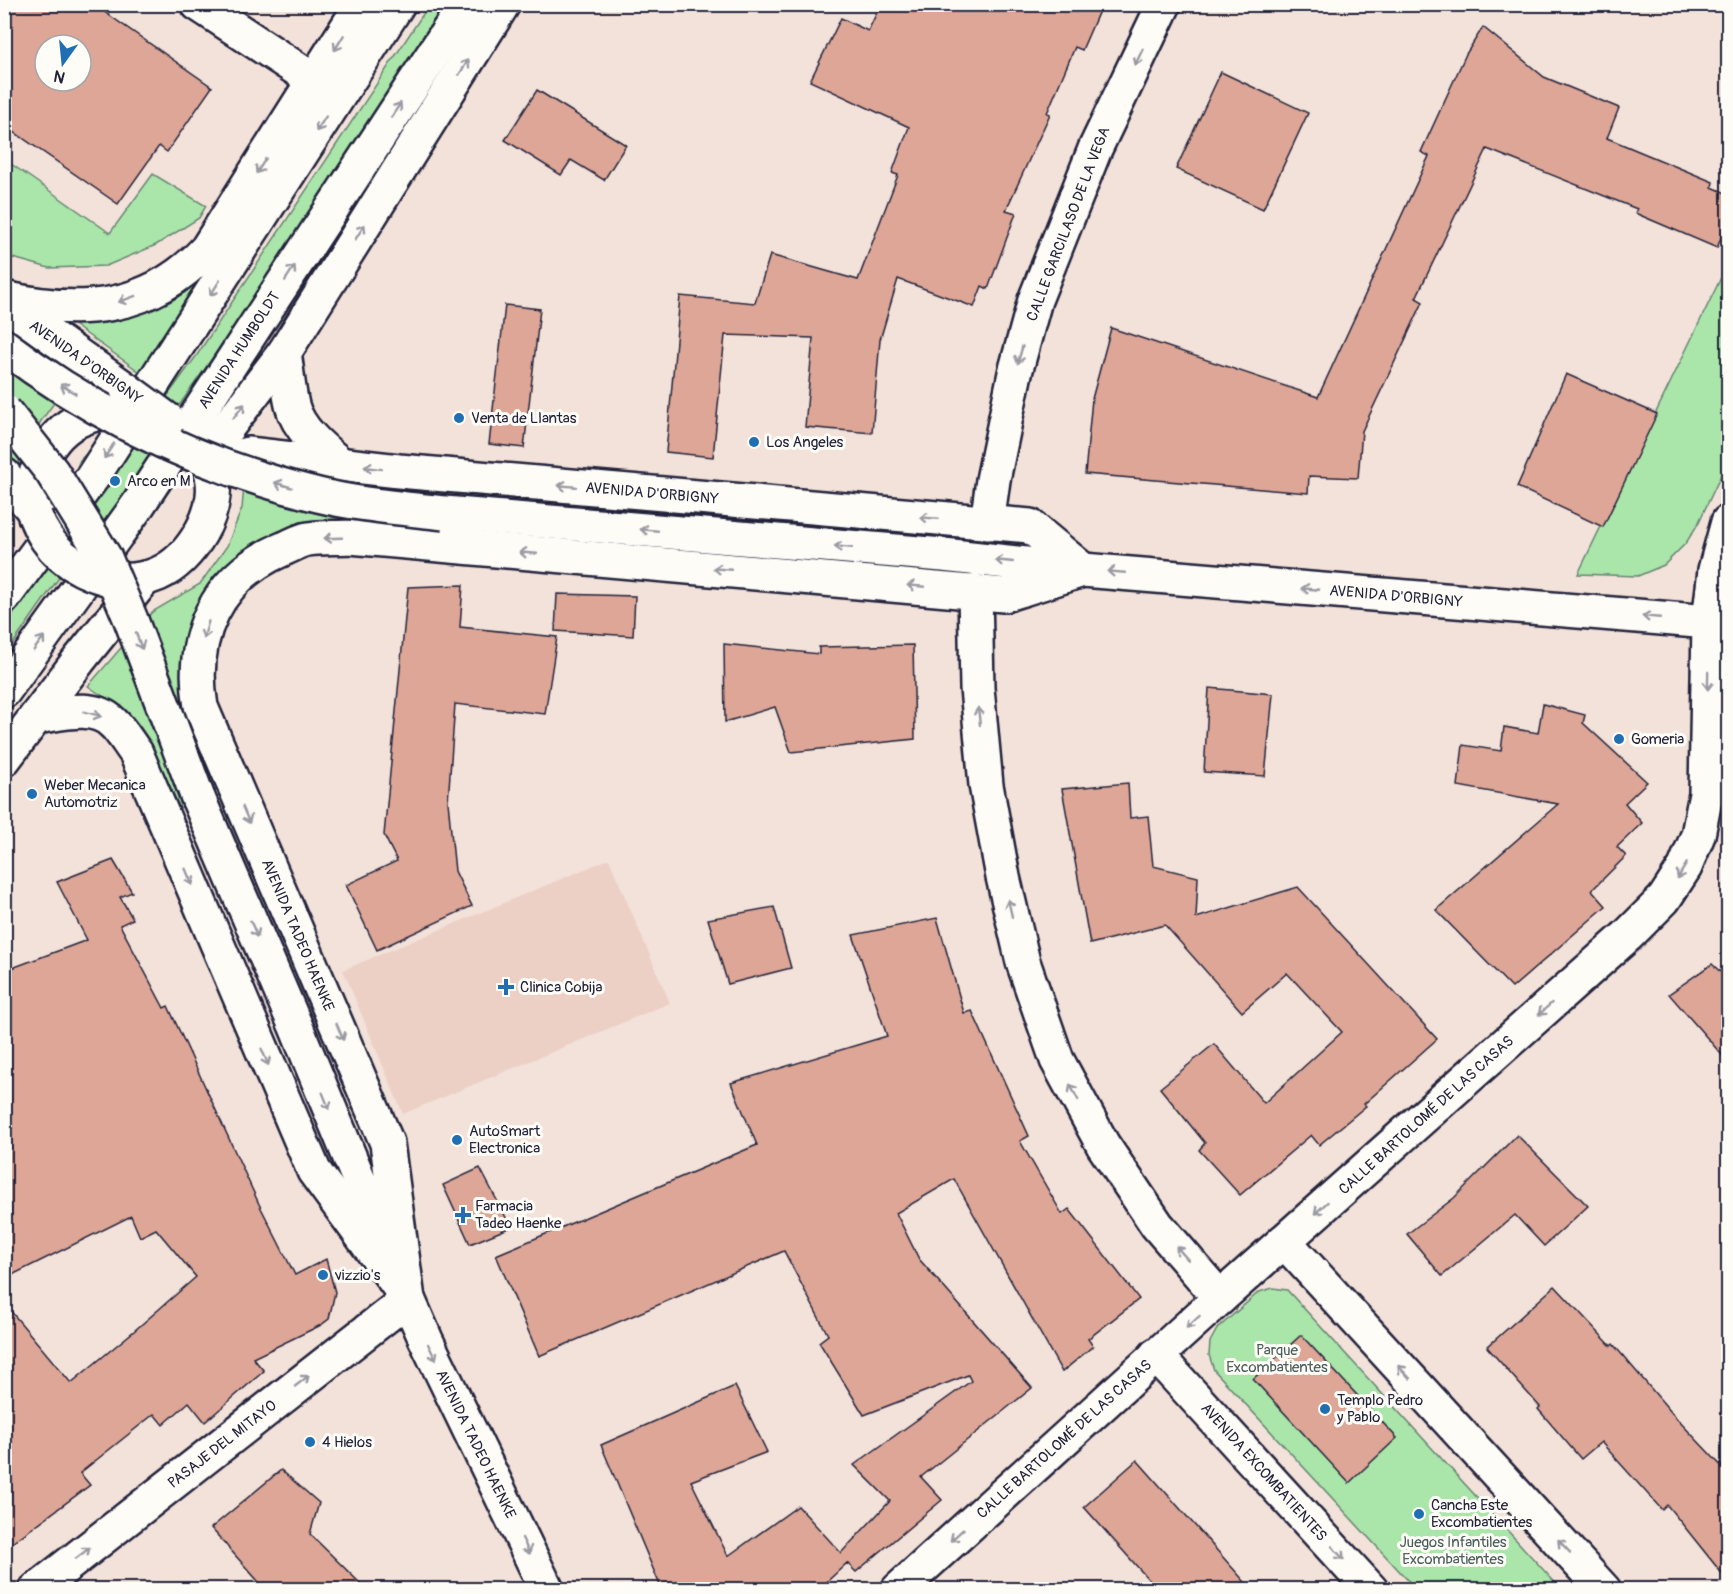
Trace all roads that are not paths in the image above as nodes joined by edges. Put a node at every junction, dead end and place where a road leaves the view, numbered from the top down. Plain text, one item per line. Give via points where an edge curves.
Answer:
1 (198, 4) edge
2 (362, 4) edge
3 (398, 4) edge
4 (466, 4) edge
5 (503, 4) edge
6 (1164, 4) edge
7 (315, 81) junction
8 (4, 298) edge
9 (4, 303) edge
10 (4, 346) edge
11 (285, 353) junction
12 (121, 400) junction
13 (4, 411) edge
14 (202, 456) junction
15 (339, 464) junction
16 (4, 475) edge
17 (35, 514) junction
18 (1728, 522) edge
19 (987, 523) junction
20 (4, 558) edge
21 (1083, 570) junction
22 (145, 578) junction
23 (234, 580) joint
24 (975, 591) junction
25 (4, 597) edge
26 (1722, 624) edge
27 (4, 691) edge
28 (36, 717) junction
29 (4, 759) edge
30 (1284, 1241) junction
31 (1220, 1298) junction
32 (408, 1299) junction
33 (1156, 1355) junction
34 (36, 1590) edge
35 (547, 1590) edge
36 (898, 1590) edge
37 (1371, 1590) edge
38 (1604, 1590) edge

1 - 7 main road
2 -> 7 main road
3 -> 25 main road via 92,478
27 -> 4 main road, AVENIDA HUMBOLDT via 138,505
11 -> 5 main road
6 -> 19 main road, CALLE GARCILASO DE LA VEGA via 1095,149 1035,300 1015,373
7 -> 8 main road via 207,249 176,276 121,302 88,308 41,306
9 - 12 main road, AVENIDA D'ORBIGNY
21 -> 10 main road, bridge via 444,513 319,495 224,467 182,450 116,418
14 -> 11 main road
11 - 15 main road via 292,407 319,447
12 - 14 main road, bridge via 168,420
12 - 17 main road via 72,424 55,439 42,457 35,479
13 -> 32 main road, bridge via 52,472 105,558 198,798
14 - 15 main road, AVENIDA D'ORBIGNY via 248,454
14 - 22 main road via 212,475 213,490 198,538 170,567
19 -> 15 main road, AVENIDA D'ORBIGNY
16 - 17 main road
17 - 20 main road
17 - 22 main road, bridge via 57,553 73,565 109,579
18 - 26 main road, CALLE BARTOLOMÉ DE LAS CASAS via 1715,570
19 - 21 main road, AVENIDA D'ORBIGNY via 1030,526
21 - 24 main road, AVENIDA D'ORBIGNY via 1004,595
26 -> 21 main road, AVENIDA D'ORBIGNY
22 - 28 main road
24 -> 23 main road, AVENIDA D'ORBIGNY via 350,537 307,539 267,555
23 -> 32 main road, AVENIDA TADEO HAENKE via 214,606 204,633 197,683 201,707 387,1143
31 -> 24 main road via 1157,1225 1103,1144 1057,1060 1023,962 986,785 977,688
26 -> 30 main road, CALLE BARTOLOMÉ DE LAS CASAS via 1706,794 1698,835 1685,867 1664,899
28 - 29 main road
28 -> 32 main road, AVENIDA TADEO HAENKE via 78,711 96,713 112,722 136,753 314,1171
30 - 31 main road, CALLE BARTOLOMÉ DE LAS CASAS
38 -> 30 main road
31 -> 33 main road, CALLE BARTOLOMÉ DE LAS CASAS
34 -> 32 main road, PASAJE DEL MITAYO
32 -> 35 main road, AVENIDA TADEO HAENKE
33 -> 36 main road, CALLE BARTOLOMÉ DE LAS CASAS
33 -> 37 main road, AVENIDA EXCOMBATIENTES

